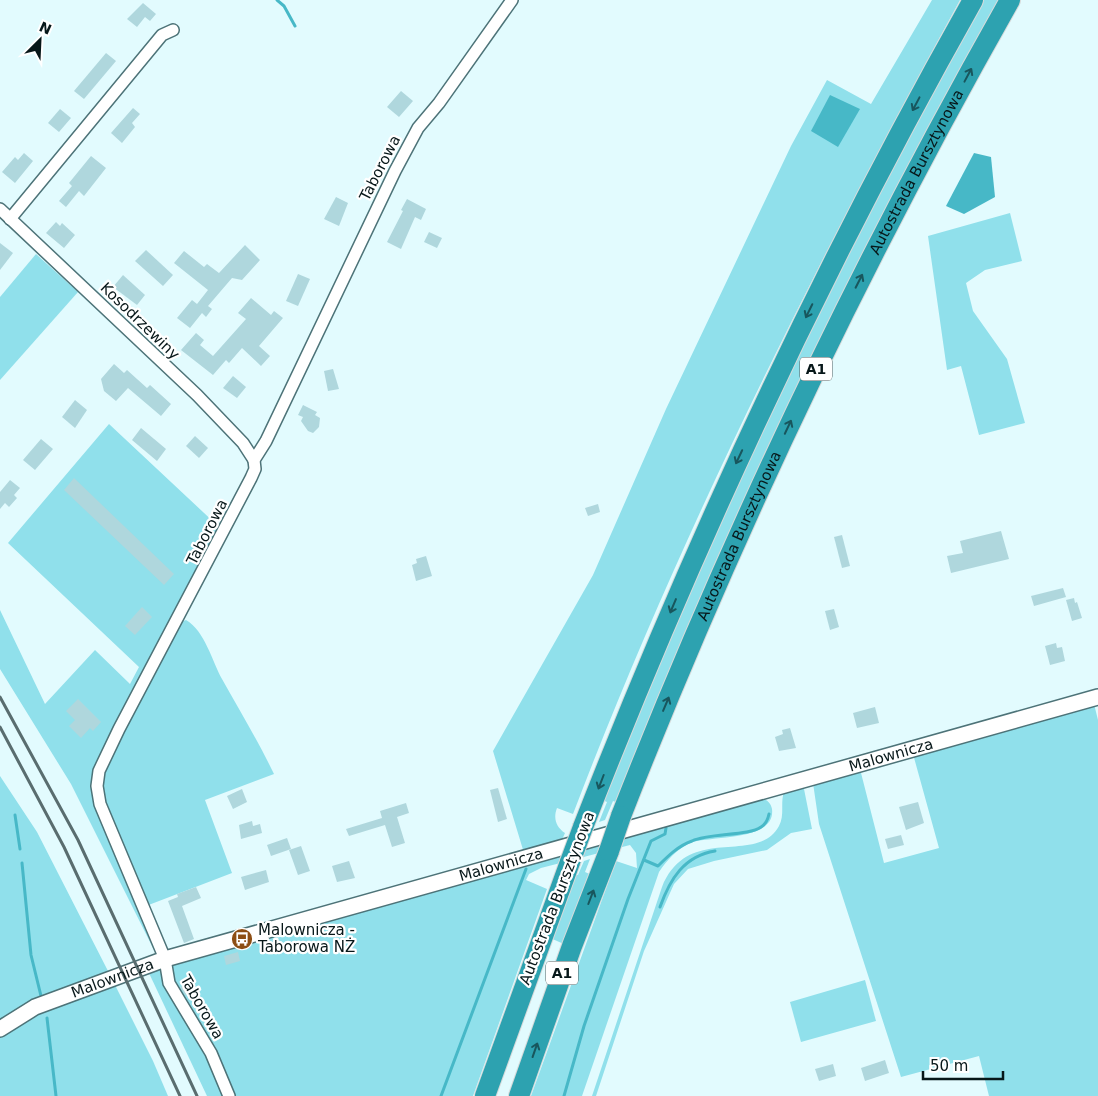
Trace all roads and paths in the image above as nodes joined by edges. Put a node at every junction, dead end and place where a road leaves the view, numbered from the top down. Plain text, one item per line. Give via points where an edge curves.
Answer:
1 (512, 0) edge
2 (973, 0) edge
3 (1010, 0) edge
4 (173, 30) dead end
5 (0, 209) edge
6 (10, 219) junction
7 (254, 460) junction
8 (1098, 697) edge
9 (165, 960) junction
10 (0, 1029) edge
11 (229, 1096) edge
12 (485, 1096) edge
13 (519, 1096) edge

1 - 7 street, Taborowa via 408,145
2 -> 12 highway, Autostrada Bursztynowa / A1, bridge via 864,202 757,418 671,609 583,827
13 -> 3 highway, Autostrada Bursztynowa / A1, bridge via 572,946 701,620 820,361 919,166
4 - 6 street via 162,35
5 - 6 street, Kosodrzewiny
6 - 7 street, Kosodrzewiny via 196,396 243,443
7 - 9 street, Taborowa via 252,478 102,762 97,779 103,815
8 - 9 street, Malownicza
9 - 10 street, Malownicza via 39,1005
9 - 11 street, Taborowa via 169,984 212,1053

